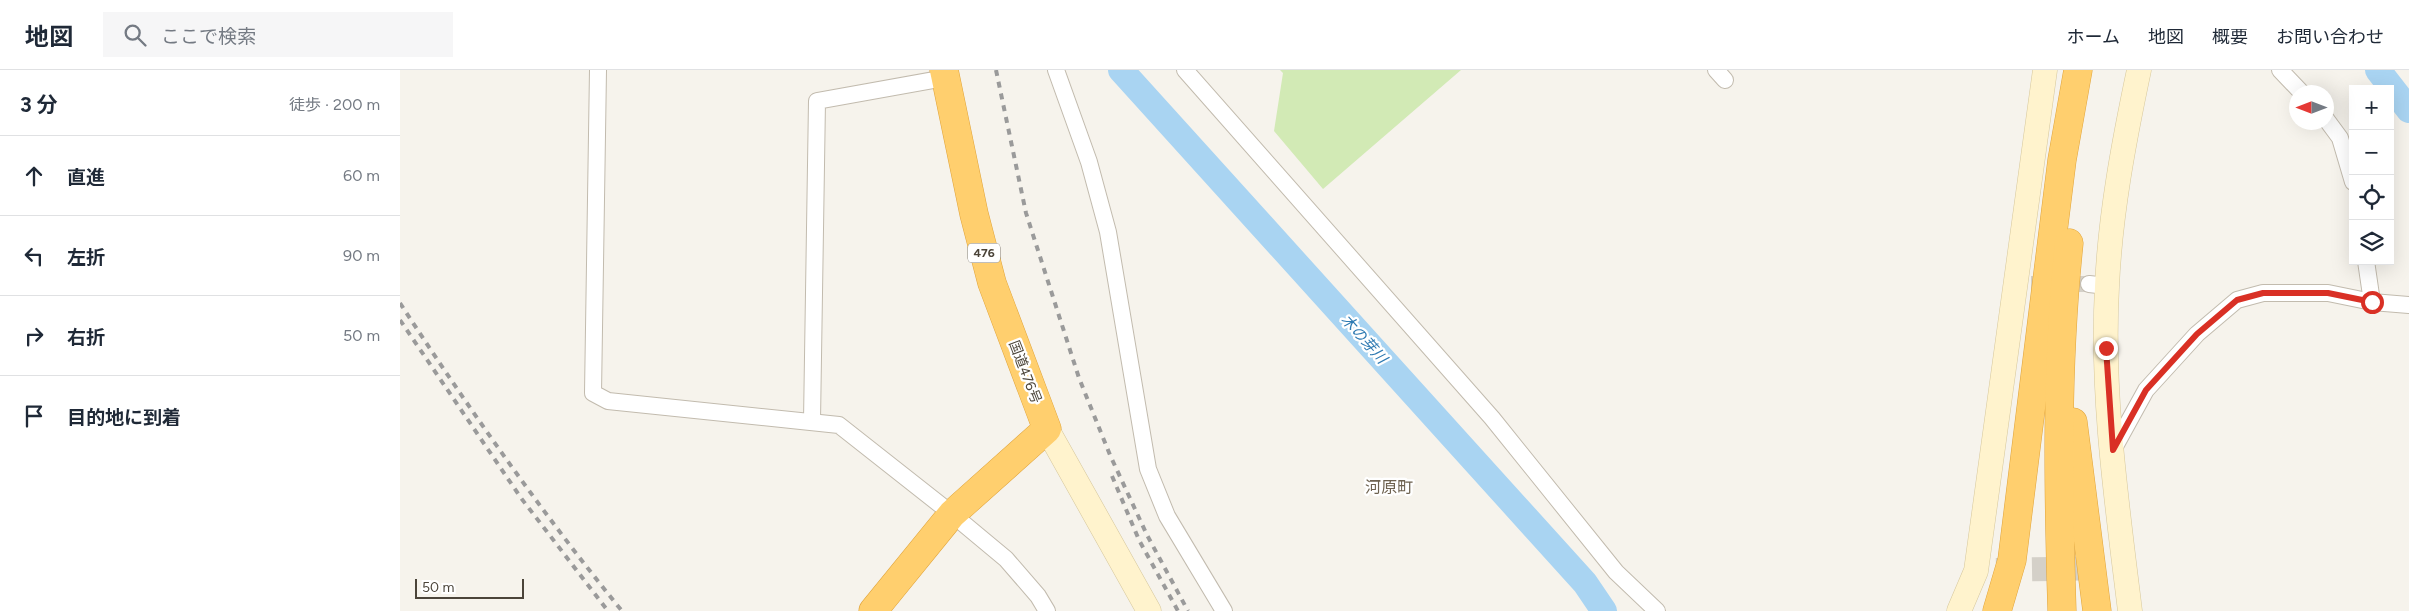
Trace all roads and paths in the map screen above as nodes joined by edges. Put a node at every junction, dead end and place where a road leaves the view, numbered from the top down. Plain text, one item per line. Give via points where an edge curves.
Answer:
1 (598, 70) edge
2 (1056, 70) edge
3 (1185, 70) edge
4 (2045, 70) edge
5 (2078, 70) edge
6 (2095, 70) edge
7 (2139, 70) edge
8 (2280, 70) edge
9 (945, 74) edge
10 (2294, 85) edge
11 (2334, 130) edge
12 (2351, 175) edge
13 (2056, 209) junction
14 (2068, 258) junction
15 (2367, 265) edge
16 (2372, 302) junction
17 (2409, 305) edge
18 (812, 422) junction
19 (1047, 429) junction
20 (2113, 450) junction
21 (952, 514) junction
22 (873, 611) edge
23 (1047, 611) edge
24 (1150, 611) edge
25 (1224, 611) edge
26 (1657, 611) edge
27 (1959, 611) edge
28 (1997, 611) edge
29 (2047, 611) edge
30 (2062, 611) edge
31 (2097, 611) edge
32 (2130, 611) edge

1 - 18 street via 593,393 608,401
2 - 25 street via 1089,162 1108,232 1148,469 1167,516
3 - 26 street via 1492,418 1616,572
4 - 27 street via 1986,571
5 - 13 highway
6 - 14 highway
7 - 20 street via 2098,285
8 - 10 street
9 - 18 street via 817,101
9 - 19 highway, 国道476号 / 476 via 992,283
11 - 12 street via 2340,138
13 - 28 highway via 2012,560
13 - 29 highway via 2044,394
14 - 30 highway via 2057,439
14 - 31 highway via 2072,410
15 - 16 street
16 - 17 street
16 - 20 street via 2328,293 2263,293 2237,300 2197,334 2146,390
18 - 21 street via 839,425
19 - 21 highway
19 - 24 street
20 - 32 street via 2114,567
21 - 22 highway
21 - 23 street via 1006,559

